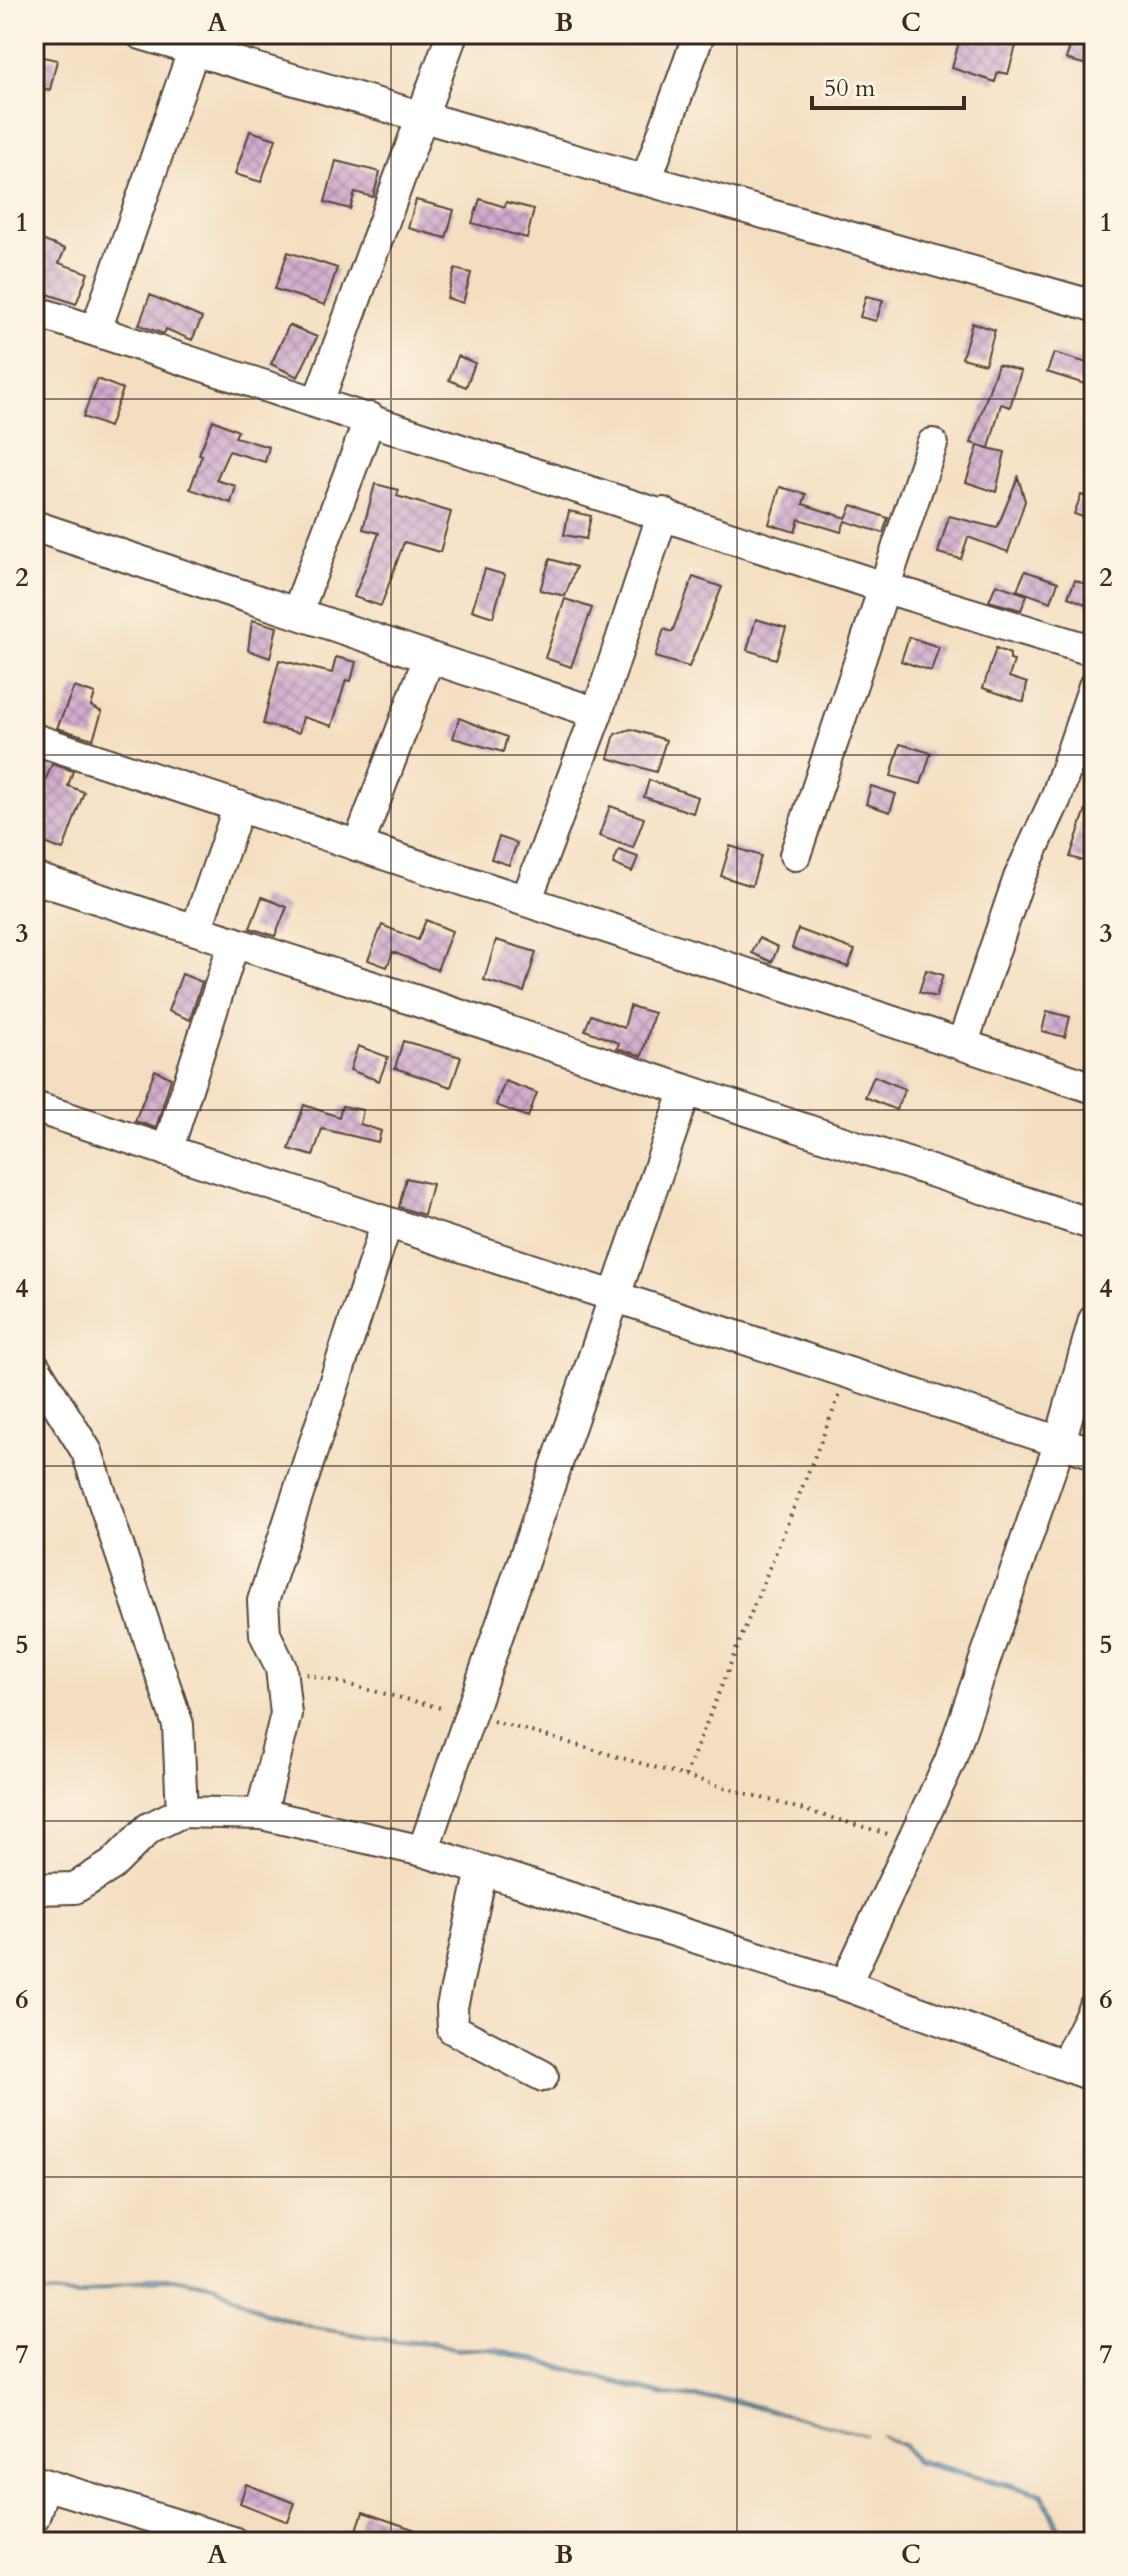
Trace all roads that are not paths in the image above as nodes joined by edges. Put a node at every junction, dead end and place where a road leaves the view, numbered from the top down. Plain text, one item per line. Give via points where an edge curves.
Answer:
1 (141, 34) edge
2 (452, 34) edge
3 (699, 34) edge
4 (196, 42) edge
5 (420, 118) junction
6 (647, 178) junction
7 (1094, 306) edge
8 (37, 321) edge
9 (96, 330) junction
10 (318, 402) junction
11 (370, 418) junction
12 (932, 444) dead end
13 (663, 513) junction
14 (34, 526) edge
15 (886, 588) junction
16 (297, 613) junction
17 (1094, 651) edge
18 (429, 657) junction
19 (1094, 686) edge
20 (597, 713) junction
21 (34, 739) edge
22 (239, 806) junction
23 (358, 846) junction
24 (795, 855) dead end
25 (34, 878) edge
26 (526, 901) junction
27 (196, 930) junction
28 (234, 942) junction
29 (962, 1045) junction
30 (1094, 1088) edge
31 (686, 1090) junction
32 (34, 1107) edge
33 (167, 1151) junction
34 (387, 1222) junction
35 (1094, 1225) edge
36 (614, 1297) junction
37 (1094, 1320) edge
38 (34, 1366) edge
39 (1060, 1442) junction
40 (1094, 1453) edge
41 (182, 1812) junction
42 (261, 1814) junction
43 (423, 1851) junction
44 (482, 1870) junction
45 (34, 1889) edge
46 (845, 1985) junction
47 (1094, 2007) edge
48 (1065, 2065) junction
49 (543, 2076) dead end
50 (1094, 2076) edge
51 (39, 2483) edge
52 (34, 2517) edge
53 (233, 2542) edge

1 - 4 street
2 - 5 street
3 - 6 street
4 - 5 street
4 - 9 street
5 - 6 street
5 - 10 street
6 - 7 street
8 - 9 street
9 - 10 street
10 - 11 street
11 - 13 street
11 - 16 street
12 - 15 street
13 - 15 street
13 - 20 street
14 - 16 street
15 - 17 street
15 - 24 street
16 - 18 street
18 - 20 street
18 - 23 street
19 - 29 street via 1056,798 1019,878
20 - 26 street
21 - 22 street
22 - 23 street
22 - 27 street
23 - 26 street
25 - 27 street
26 - 29 street
27 - 28 street
28 - 31 street
28 - 33 street
29 - 30 street
31 - 35 street
31 - 36 street
32 - 33 street
33 - 34 street
34 - 36 street
34 - 42 street via 263,1601 265,1634 281,1668 286,1714
36 - 39 street
36 - 43 street
37 - 39 street
38 - 41 street via 87,1452 178,1725
39 - 40 street
39 - 46 street via 950,1761
41 - 42 street
41 - 45 street via 149,1828 112,1865 75,1888
42 - 43 street
43 - 44 street
44 - 46 street
44 - 49 street via 452,2007 453,2029
46 - 48 street
47 - 48 street
48 - 50 street
51 - 52 street
51 - 53 street

